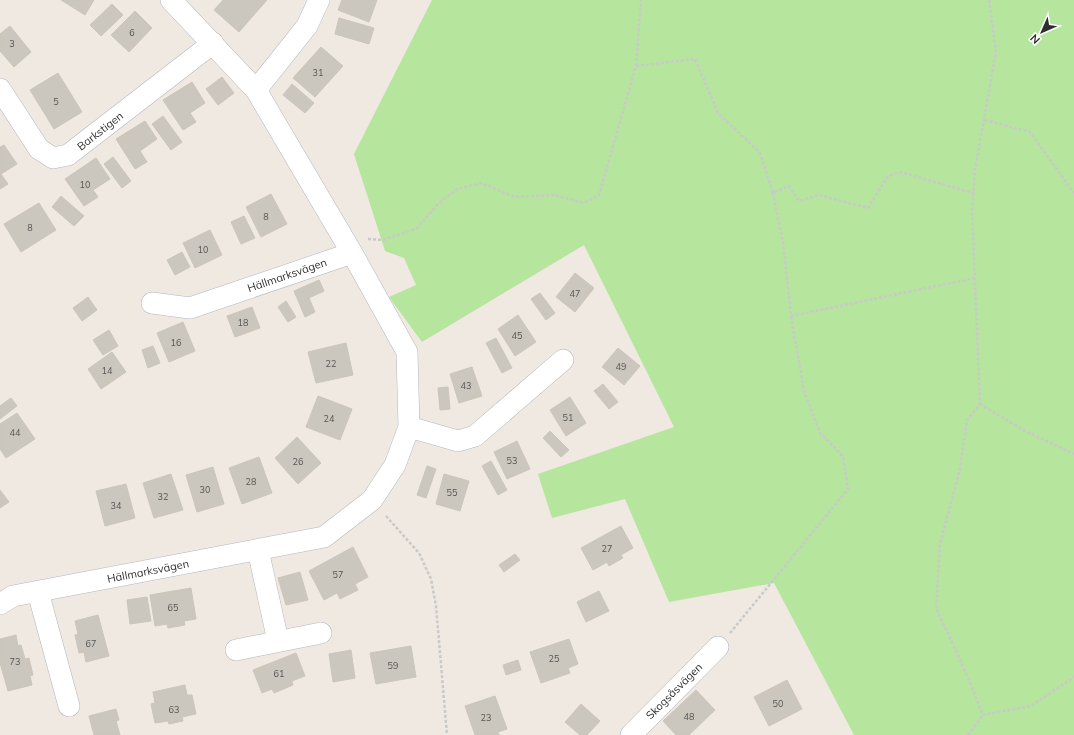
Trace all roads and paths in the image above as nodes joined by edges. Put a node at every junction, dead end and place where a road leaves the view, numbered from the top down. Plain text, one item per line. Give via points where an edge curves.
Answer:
1 (171, 0) edge
2 (319, 0) edge
3 (641, 0) edge
4 (989, 0) edge
5 (214, 43) junction
6 (636, 66) junction
7 (0, 89) edge
8 (256, 90) junction
9 (985, 120) junction
10 (773, 193) junction
11 (973, 193) junction
12 (1074, 193) edge
13 (348, 246) junction
14 (975, 278) junction
15 (152, 303) dead end
16 (791, 316) junction
17 (563, 360) dead end
18 (980, 404) junction
19 (409, 427) junction
20 (1074, 454) edge
21 (372, 500) junction
22 (258, 550) junction
23 (38, 592) junction
24 (0, 604) edge
25 (321, 632) dead end
26 (278, 641) junction
27 (718, 647) joint
28 (236, 650) dead end
29 (1074, 677) edge
30 (69, 706) dead end
31 (983, 715) junction
32 (447, 735) edge
33 (631, 735) edge
34 (968, 735) edge

1 - 5 street, Hällmarksvägen
2 - 8 street via 307,26
3 - 6 path
4 - 9 path via 996,52
5 - 7 street, Barkstigen via 68,155 53,158 39,148
5 - 8 street, Hällmarksvägen
6 - 10 path via 695,59 718,113 760,153
6 - 13 path via 600,195 584,203 554,195 515,198 481,183 457,189 439,203 416,229 383,240
8 - 13 street, Hällmarksvägen
9 - 11 path
9 - 12 path via 1030,132
10 - 11 path via 789,186 799,201 819,196 868,208 888,176 900,172
10 - 16 path via 783,242
11 - 14 path
13 - 15 street, Hällmarksvägen via 190,308
13 - 19 street, Hällmarksvägen via 407,352
14 - 16 path
14 - 18 path
16 - 27 path via 804,391 820,433 843,456 848,489
17 - 19 street via 475,436 458,441
18 - 20 path via 1023,430
18 - 31 path via 967,420 960,469 940,544 936,608
19 - 21 street, Hällmarksvägen via 395,465
21 - 22 street, Hällmarksvägen via 324,537
21 - 32 path via 419,553 431,579 436,606
22 - 23 street, Hällmarksvägen
22 - 26 street
23 - 24 street, Hällmarksvägen via 13,596
23 - 30 street
25 - 26 street
26 - 28 street
27 - 33 street, Skogsåsvägen
29 - 31 path via 1031,706
31 - 34 path

